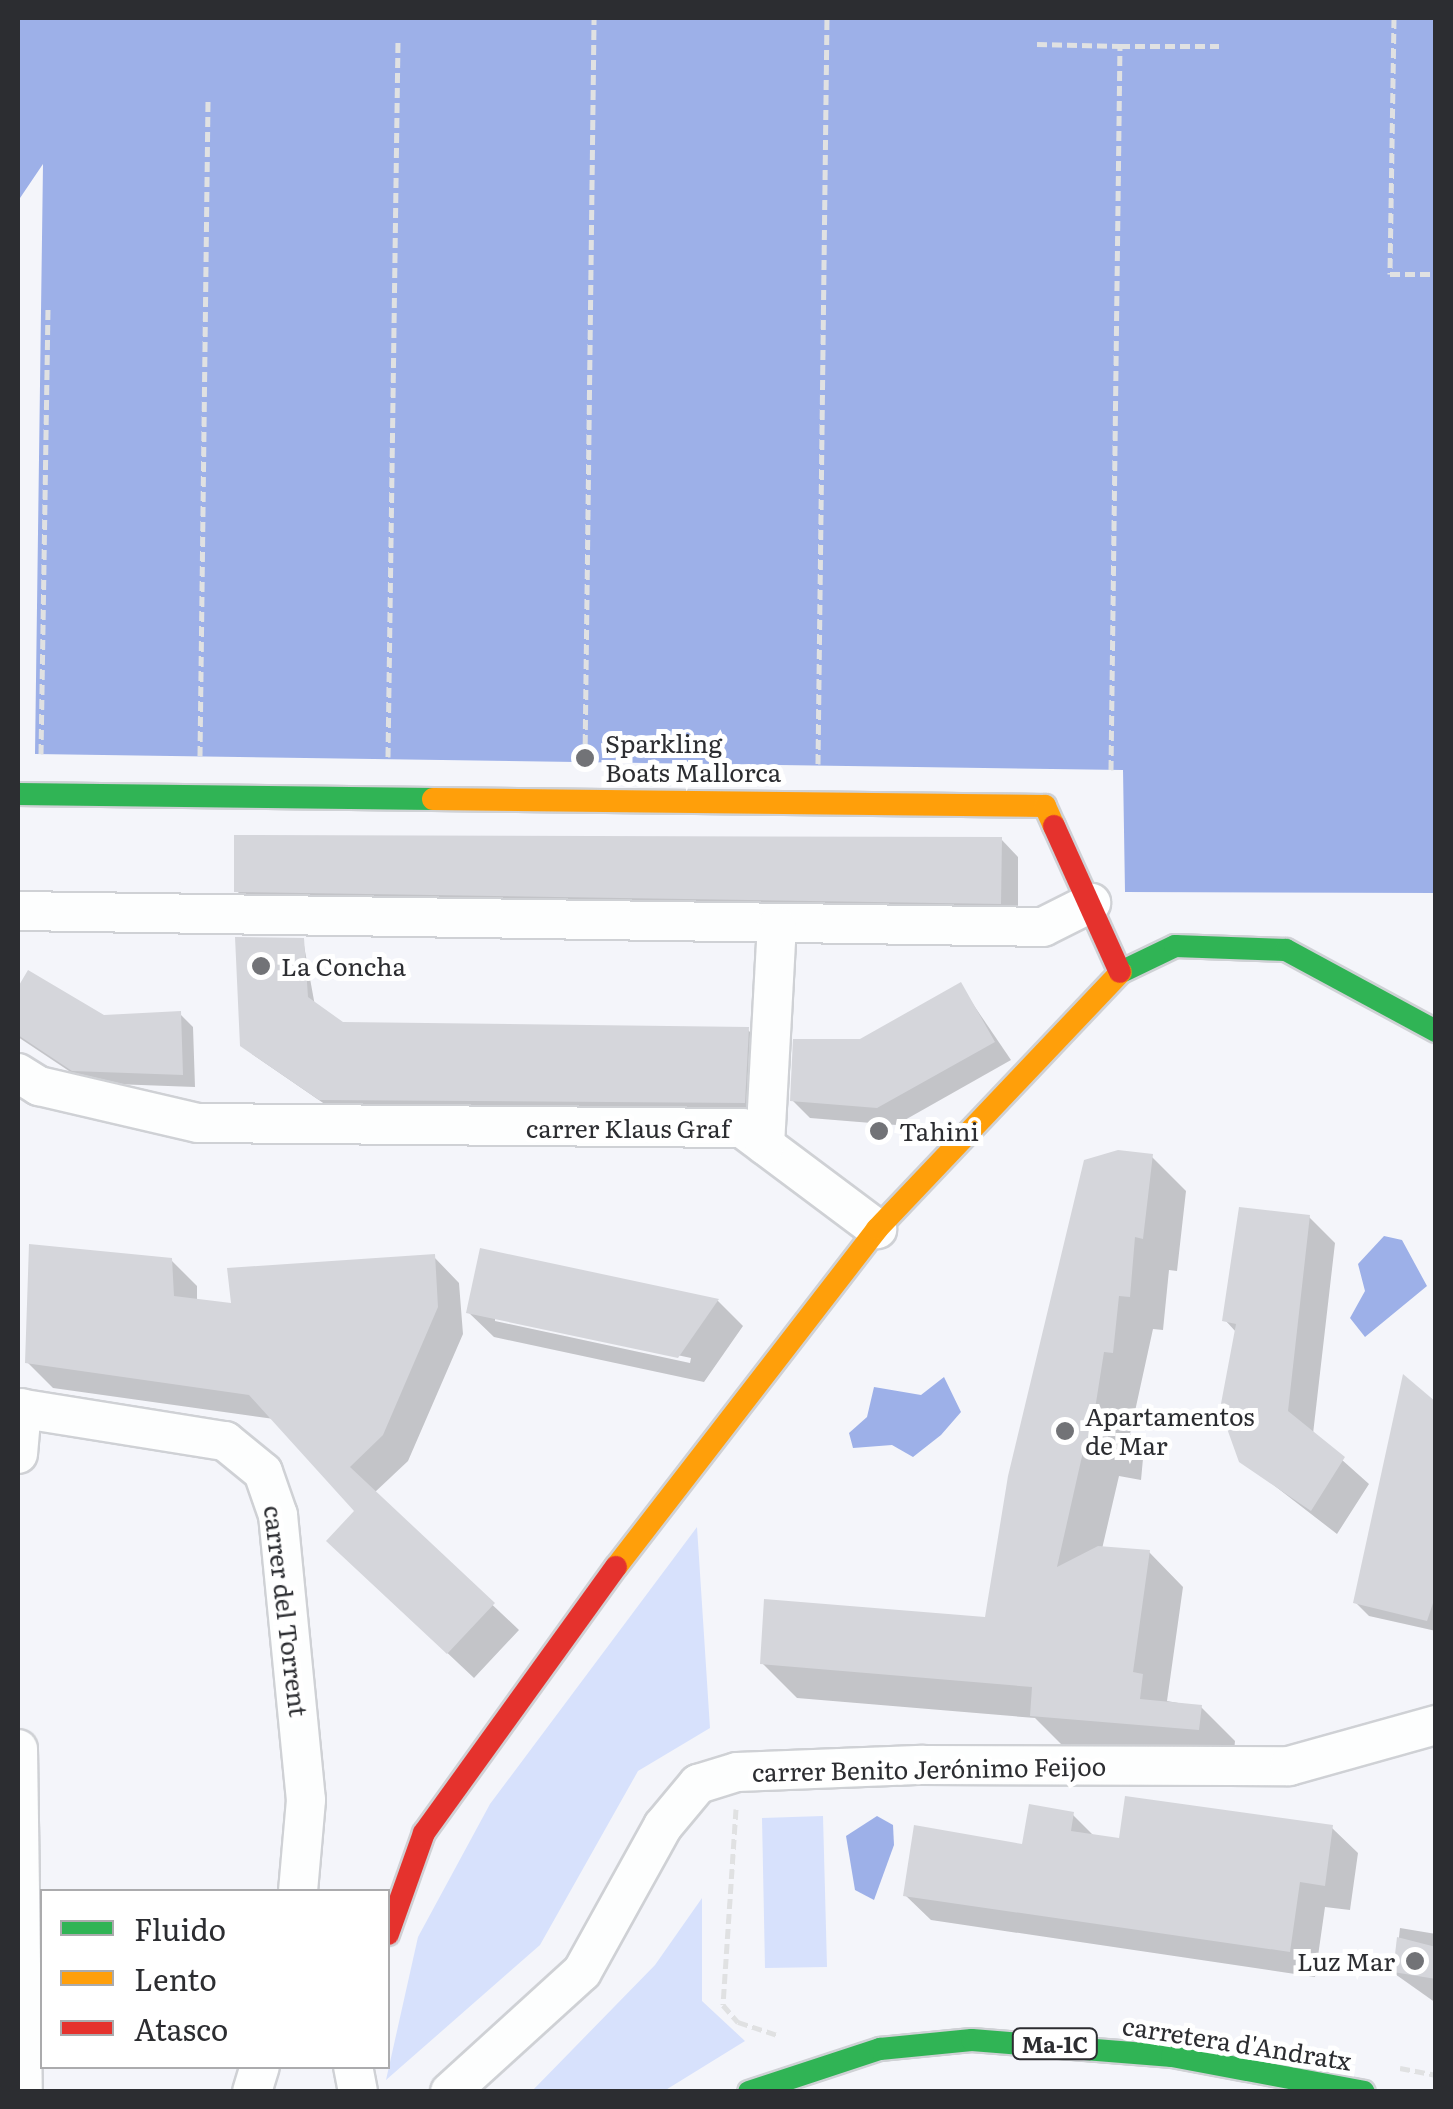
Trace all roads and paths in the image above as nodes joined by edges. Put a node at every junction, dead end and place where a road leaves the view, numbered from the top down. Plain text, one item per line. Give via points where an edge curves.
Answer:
1 (594, 18) edge
2 (827, 18) edge
3 (1394, 18) edge
4 (398, 38) dead end
5 (1037, 44) dead end
6 (1120, 46) junction
7 (1218, 46) dead end
8 (208, 100) dead end
9 (1436, 274) edge
10 (48, 305) dead end
11 (41, 754) dead end
12 (200, 756) dead end
13 (388, 758) dead end
14 (584, 761) dead end
15 (818, 764) dead end
16 (1111, 770) dead end
17 (18, 794) edge
18 (1091, 903) junction
19 (18, 911) edge
20 (777, 926) junction
21 (1120, 972) junction
22 (1436, 1030) edge
23 (18, 1073) edge
24 (765, 1145) junction
25 (877, 1229) junction
26 (20, 1408) edge
27 (18, 1454) edge
28 (1436, 1724) edge
29 (18, 1749) edge
30 (737, 1772) junction
31 (298, 1889) edge
32 (390, 1928) edge
33 (787, 2037) dead end
34 (23, 2092) edge
35 (450, 2092) edge
36 (749, 2092) edge
37 (1364, 2092) edge

1 - 14 path
2 - 15 path
3 - 9 path via 1390,274
4 - 13 path
5 - 6 path
6 - 7 path
6 - 16 path
8 - 12 path
10 - 11 path
17 - 18 street via 1046,806
18 - 20 street via 1044,927
18 - 21 street
19 - 20 street
20 - 24 street
21 - 22 street via 1175,946 1286,950
21 - 25 street
23 - 24 street, carrer Klaus Graf via 39,1086 198,1123 742,1128
24 - 25 street, carrer Klaus Graf
25 - 32 street via 424,1832
26 - 27 street
26 - 31 street, carrer del Torrent via 225,1441 264,1472 278,1515 306,1800
28 - 30 street, carrer Benito Jerónimo Feijoo via 1288,1766
29 - 34 street
30 - 33 path via 723,2005 756,2032
30 - 35 street, carrer Benito Jerónimo Feijoo via 698,1784 663,1826 582,1972
36 - 37 street, carretera d'Andratx / Ma-1C via 880,2049 972,2040 1172,2056

